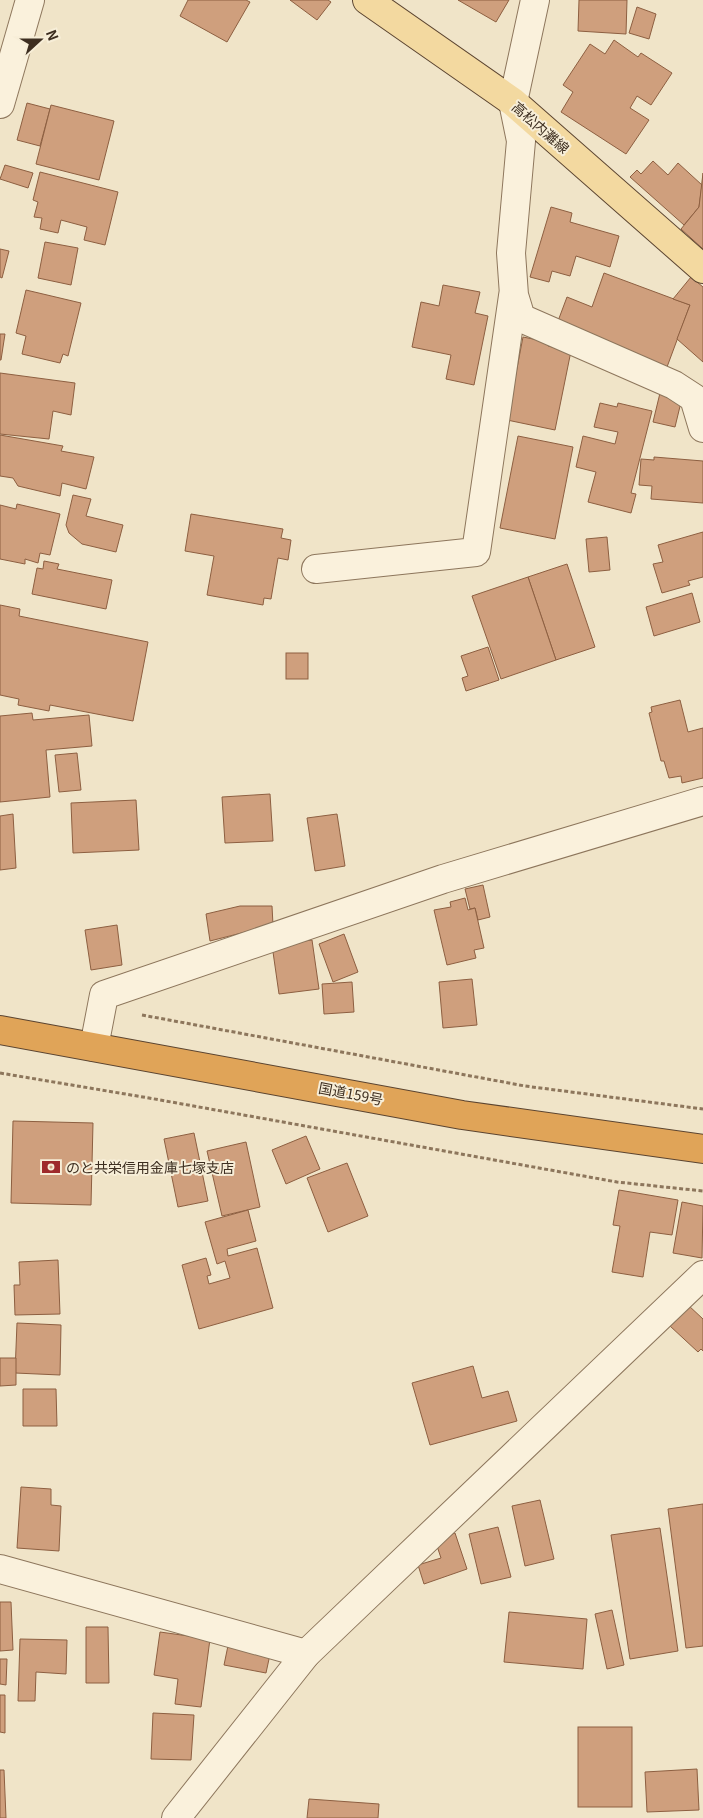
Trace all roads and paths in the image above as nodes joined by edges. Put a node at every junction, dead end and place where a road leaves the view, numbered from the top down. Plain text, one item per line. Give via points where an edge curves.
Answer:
1 (30, 0) edge
2 (367, 0) edge
3 (535, 0) edge
4 (513, 102) junction
5 (0, 104) edge
6 (703, 269) edge
7 (514, 295) junction
8 (703, 428) edge
9 (316, 569) dead end
10 (703, 801) edge
11 (137, 1014) dead end
12 (0, 1030) edge
13 (94, 1047) junction
14 (0, 1073) edge
15 (703, 1109) edge
16 (703, 1149) edge
17 (703, 1191) edge
18 (703, 1275) edge
19 (0, 1569) edge
20 (306, 1654) junction
21 (176, 1818) edge

1 - 5 street
2 - 4 main road, 高松内灘線
3 - 4 street
4 - 6 main road, 高松内灘線
4 - 7 street via 520,141 512,253
7 - 8 street via 521,318 674,385 694,398
7 - 9 street via 476,552
10 - 13 street via 443,879 104,995
11 - 15 path via 525,1086
12 - 13 highway, 国道159号
13 - 16 highway, 国道159号 via 462,1115
14 - 17 path via 618,1182
18 - 20 street
19 - 20 street
20 - 21 street

